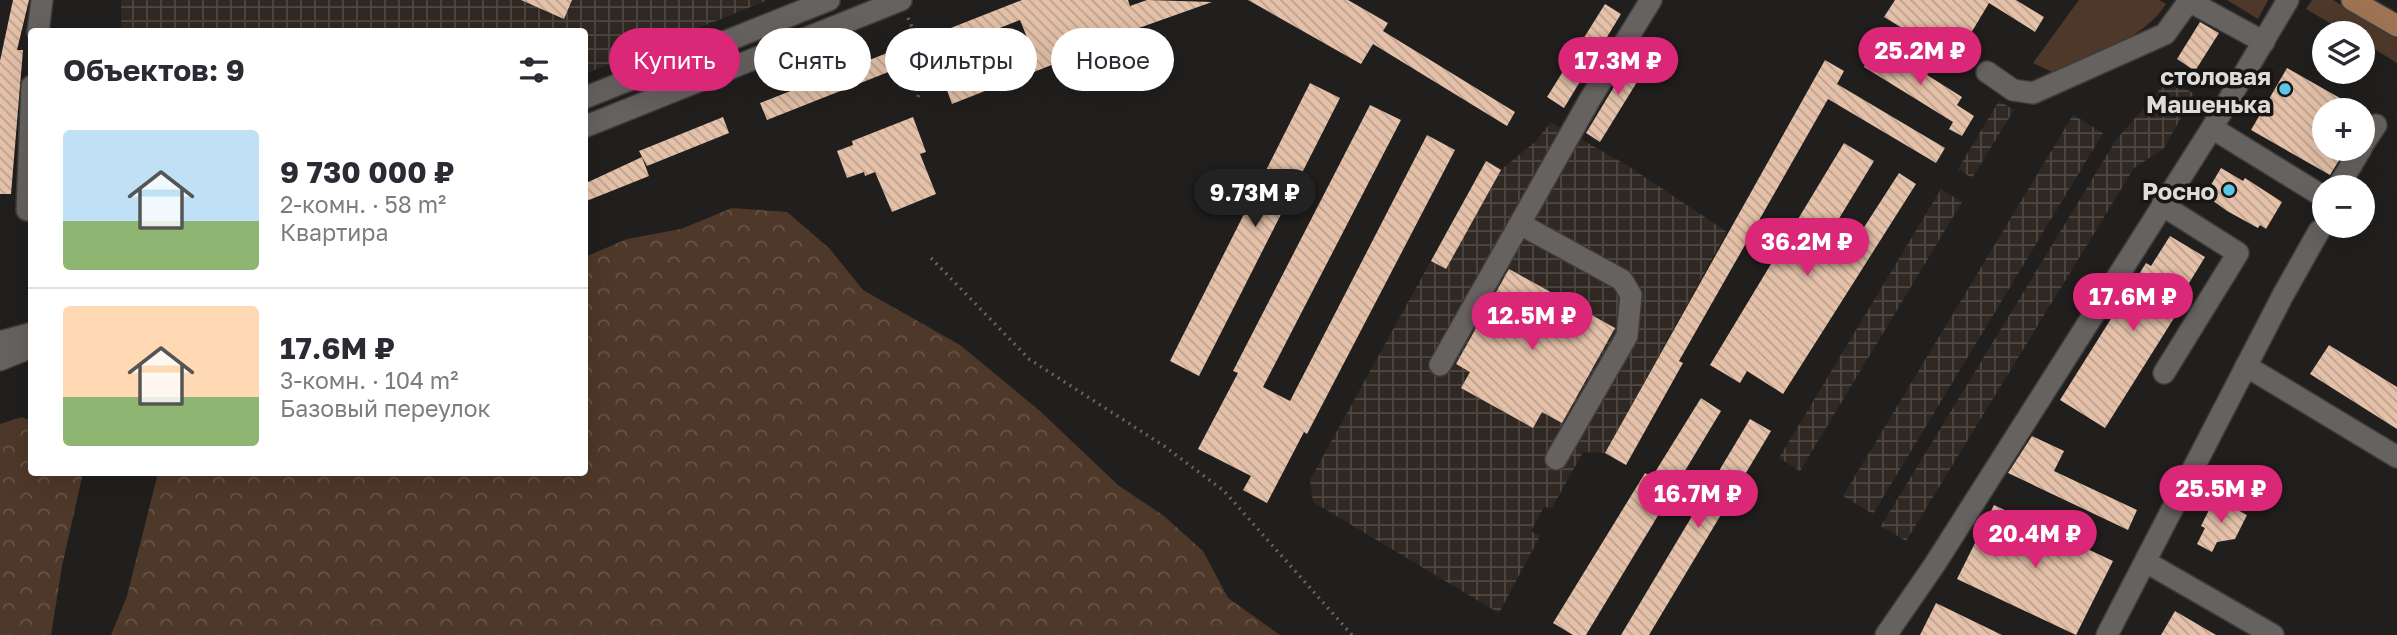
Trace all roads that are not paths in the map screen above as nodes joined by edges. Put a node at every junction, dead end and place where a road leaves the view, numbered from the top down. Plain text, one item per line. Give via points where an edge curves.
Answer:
1 (42, 0) edge
2 (829, 0) edge
3 (901, 0) edge
4 (1651, 0) edge
5 (2288, 0) edge
6 (2352, 0) edge
7 (2188, 1) edge
8 (2397, 26) edge
9 (38, 28) edge
10 (2264, 42) junction
11 (1987, 72) dead end
12 (588, 97) edge
13 (588, 125) edge
14 (2211, 128) junction
15 (28, 185) edge
16 (2312, 190) edge
17 (2162, 205) junction
18 (27, 210) dead end
19 (1520, 224) junction
20 (2315, 238) edge
21 (28, 334) edge
22 (0, 342) edge
23 (28, 349) edge
24 (0, 360) edge
25 (1440, 365) dead end
26 (2246, 366) junction
27 (2164, 373) dead end
28 (2397, 457) edge
29 (1556, 459) dead end
30 (2146, 562) junction
31 (1886, 635) edge
32 (2108, 635) edge
33 (2273, 635) edge

1 - 9 street
2 - 12 street
3 - 13 street
4 - 19 street
5 - 10 street
6 - 8 main road
7 - 10 street
7 - 11 street via 2165,34 2034,93 2013,90
10 - 14 street
14 - 16 street
14 - 17 street
15 - 18 street
17 - 27 street via 2238,253
17 - 31 street
19 - 25 street
19 - 29 street via 1622,280 1631,295 1627,336
20 - 26 street
21 - 22 street
23 - 24 street
26 - 28 street
26 - 30 street
30 - 32 street
30 - 33 street

